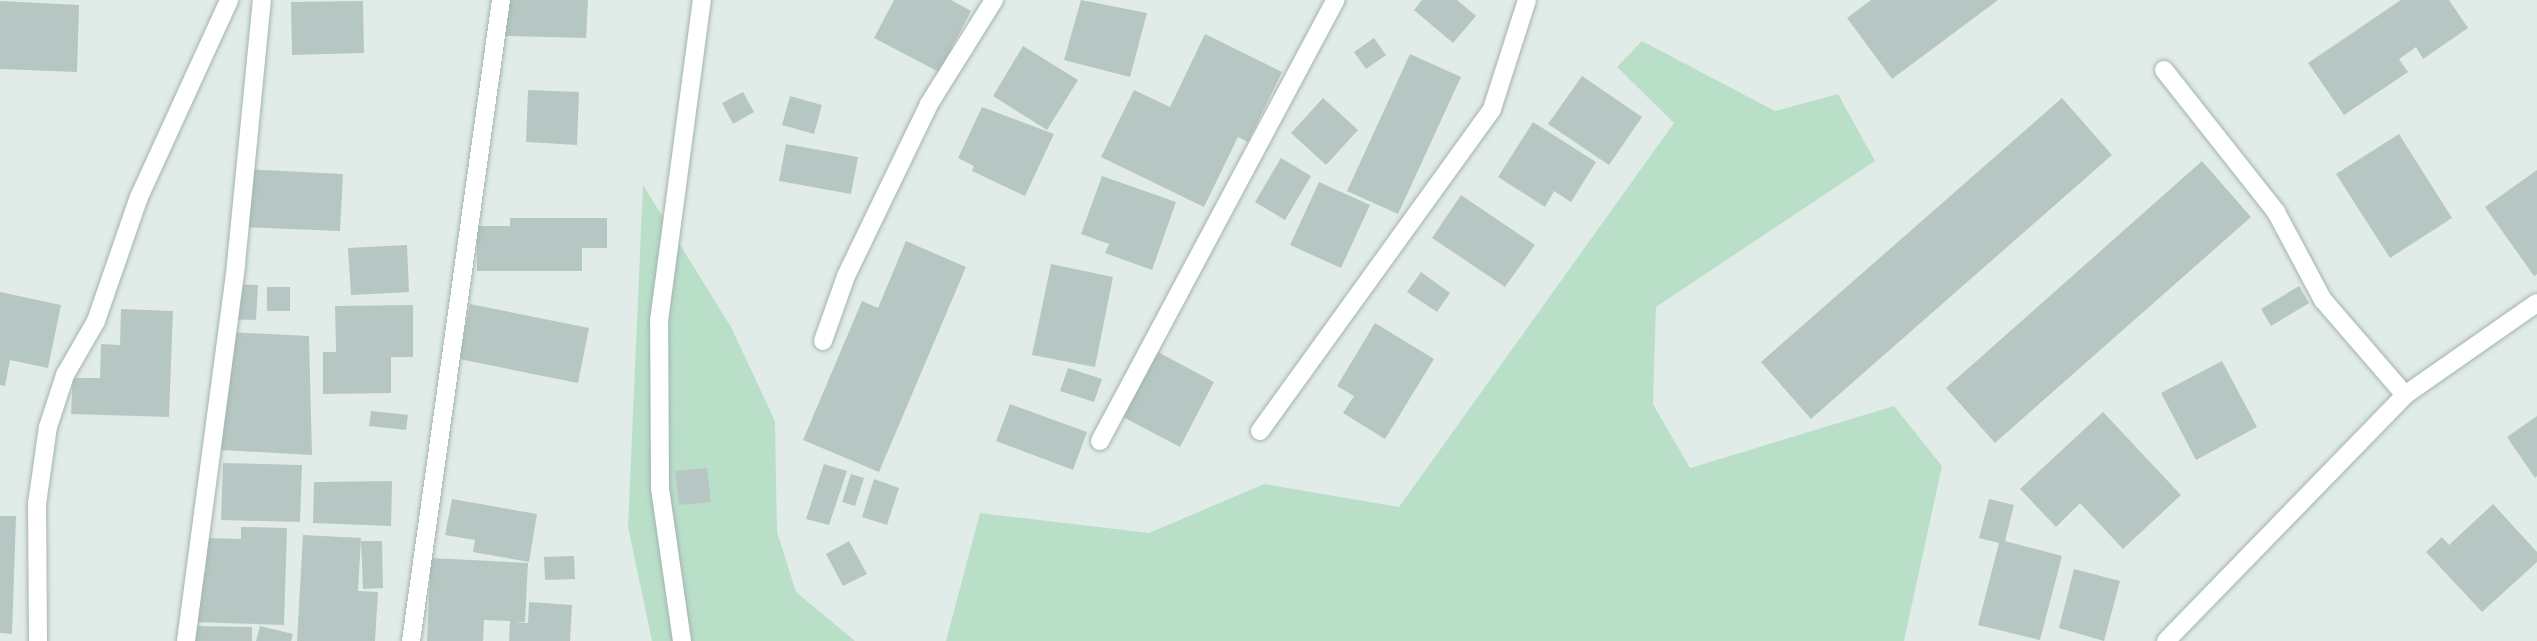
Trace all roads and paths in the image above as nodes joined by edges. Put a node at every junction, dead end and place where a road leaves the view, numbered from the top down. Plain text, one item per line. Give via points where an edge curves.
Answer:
1 (229, 0) edge
2 (262, 0) edge
3 (501, 0) edge
4 (702, 0) edge
5 (994, 0) edge
6 (1335, 0) edge
7 (1527, 0) edge
8 (2164, 70) dead end
9 (2537, 303) edge
10 (823, 341) dead end
11 (2405, 395) junction
12 (1260, 431) dead end
13 (1100, 441) dead end
14 (38, 641) edge
15 (186, 641) edge
16 (411, 641) edge
17 (682, 641) edge
18 (2166, 641) edge

1 - 14 street via 139,197 96,321 65,375 48,427 37,504
2 - 15 street via 236,264
3 - 16 street
4 - 17 street via 658,321 660,488
5 - 10 street via 929,104 846,276
6 - 13 street
7 - 12 street via 1492,109
8 - 11 street via 2276,212 2323,300
9 - 11 street
11 - 18 street

